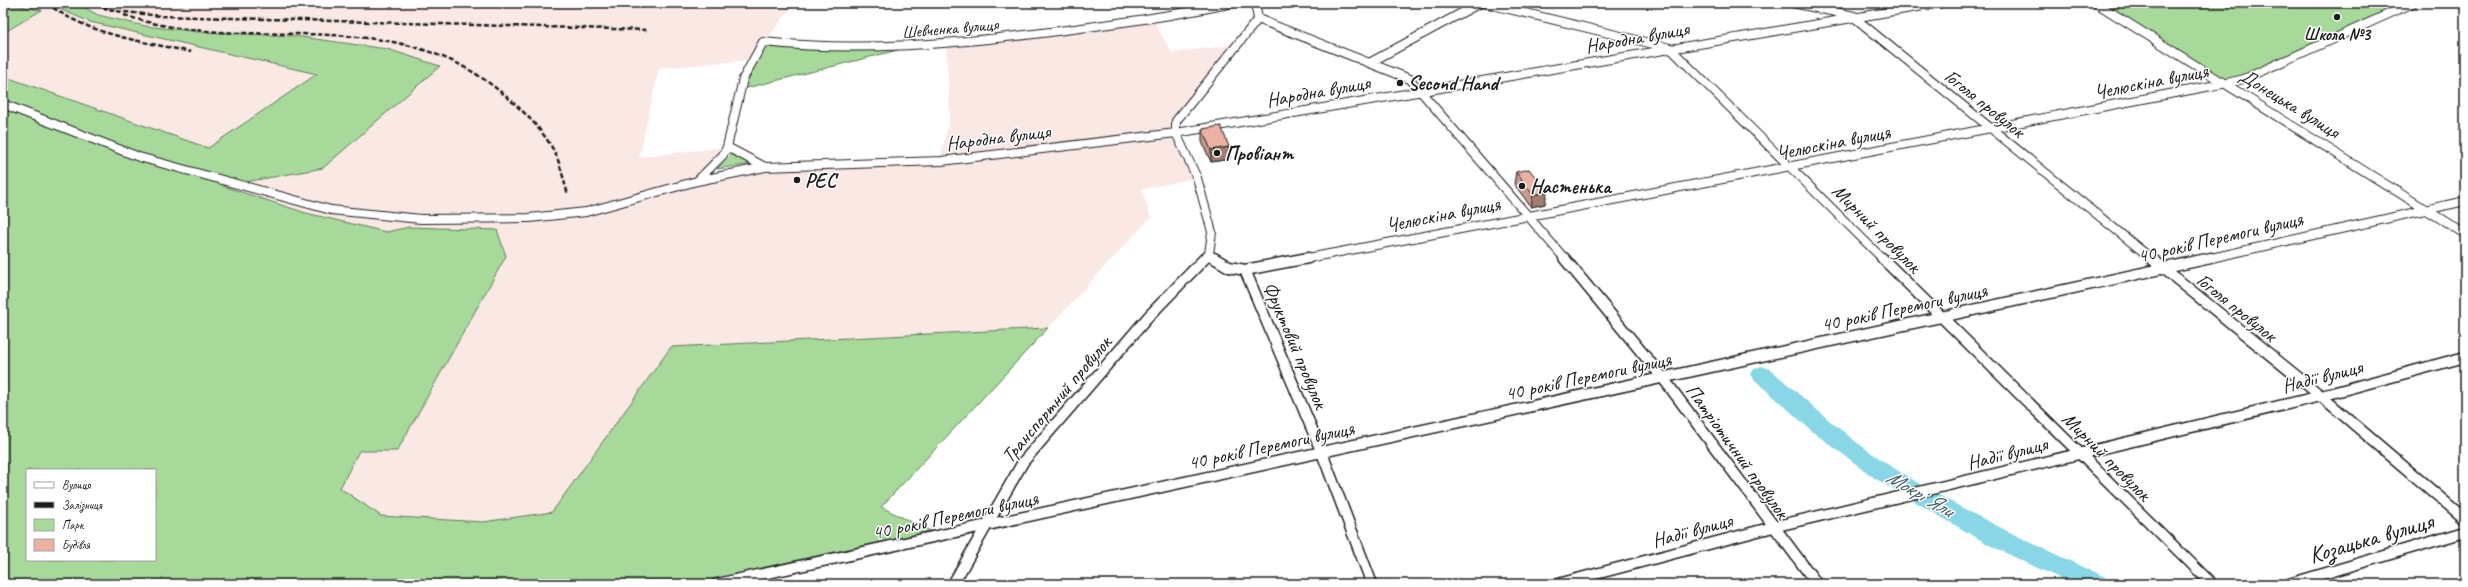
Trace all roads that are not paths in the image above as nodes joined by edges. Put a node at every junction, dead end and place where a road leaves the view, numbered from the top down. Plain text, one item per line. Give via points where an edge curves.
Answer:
1 (1234, 3) edge
2 (1255, 3) edge
3 (1480, 3) edge
4 (1484, 3) edge
5 (1793, 3) edge
6 (1940, 3) edge
7 (2096, 3) edge
8 (2413, 3) edge
9 (1857, 18) junction
10 (1258, 19) junction
11 (1670, 48) junction
12 (1371, 62) junction
13 (2227, 83) junction
14 (1421, 91) junction
15 (3, 104) edge
16 (1990, 129) junction
17 (1176, 133) junction
18 (727, 147) junction
19 (765, 167) junction
20 (1792, 167) junction
21 (697, 181) junction
22 (2465, 201) edge
23 (2425, 209) junction
24 (1529, 215) junction
25 (2465, 234) edge
26 (1209, 254) junction
27 (2162, 269) junction
28 (1245, 270) junction
29 (1942, 317) junction
30 (2465, 357) edge
31 (1663, 378) junction
32 (2321, 396) junction
33 (1322, 453) junction
34 (2081, 453) junction
35 (2465, 519) edge
36 (984, 527) junction
37 (1773, 527) junction
38 (2465, 532) edge
39 (717, 584) edge
40 (953, 584) edge
41 (1372, 584) edge
42 (1558, 584) edge
43 (1817, 584) edge
44 (2212, 584) edge
45 (2288, 584) edge

1 - 18 street, Шевченка вулиця via 1152,19 950,44 901,48 807,47 763,42 750,60 742,82
2 - 10 street
3 - 12 street
4 - 11 street
5 - 9 street, Гоголя провулок
6 - 9 street, Народна вулиця
7 - 13 street, Донецька вулиця
8 - 13 street, Челюскіна вулиця via 2244,80
9 - 11 street, Народна вулиця
9 - 16 street, Гоголя провулок
10 - 12 street, Патріотичний провулок
10 - 17 street via 1176,121
11 - 14 street, Народна вулиця
11 - 20 street, Мирний провулок
12 - 14 street, Патріотичний провулок via 1410,78
13 - 16 street, Челюскіна вулиця
13 - 23 street, Донецька вулиця
14 - 17 street, Народна вулиця
14 - 24 street, Патріотичний провулок
15 - 21 street, Народна вулиця via 138,157 331,210 421,219 528,218 586,212
16 - 20 street, Челюскіна вулиця
16 - 27 street, Гоголя провулок
17 - 19 street, Народна вулиця via 941,161
17 - 26 street via 1197,178 1212,232
18 - 19 street
18 - 21 street via 723,155
19 - 21 street, Народна вулиця
20 - 24 street, Челюскіна вулиця
20 - 29 street, Мирний провулок
22 - 23 street, 40 років Перемоги вулиця
23 - 25 street, Донецька вулиця
23 - 27 street, 40 років Перемоги вулиця
24 - 28 street, Челюскіна вулиця
24 - 31 street, Патріотичний провулок
26 - 28 street, Фруктовий провулок via 1219,263 1232,269
26 - 36 street, Транспортний провулок via 1149,316 1023,462
27 - 29 street, 40 років Перемоги вулиця
27 - 32 street, Гоголя провулок
28 - 33 street, Фруктовий провулок
29 - 31 street, 40 років Перемоги вулиця
29 - 34 street, Мирний провулок
30 - 32 street, Надії вулиця
31 - 33 street, 40 років Перемоги вулиця
31 - 37 street, Патріотичний провулок
32 - 34 street, Надії вулиця
32 - 35 street, Гоголя провулок
33 - 36 street, 40 років Перемоги вулиця
33 - 41 street, Фруктовий провулок
34 - 37 street, Надії вулиця
34 - 44 street, Мирний провулок
36 - 39 street, 40 років Перемоги вулиця
36 - 40 street, Транспортний провулок
37 - 42 street, Надії вулиця
37 - 43 street, Патріотичний провулок
38 - 45 street, Козацька вулиця

